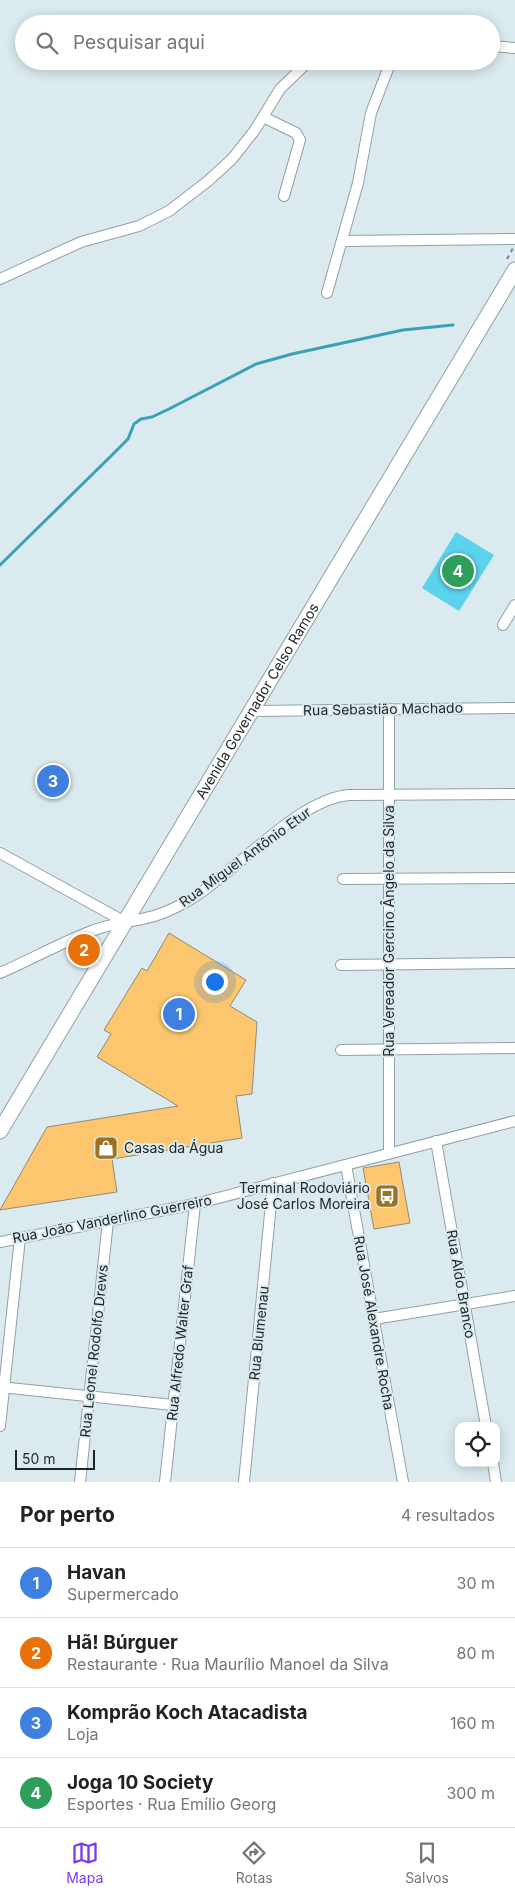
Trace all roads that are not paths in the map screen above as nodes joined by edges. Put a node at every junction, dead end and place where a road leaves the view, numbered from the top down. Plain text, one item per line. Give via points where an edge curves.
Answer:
1 (500, 47) edge
2 (515, 48) edge
3 (300, 70) edge
4 (388, 70) edge
5 (262, 117) junction
6 (284, 196) dead end
7 (515, 239) edge
8 (342, 241) junction
9 (515, 270) edge
10 (0, 279) edge
11 (327, 293) dead end
12 (515, 605) edge
13 (515, 625) edge
14 (515, 708) edge
15 (388, 709) junction
16 (252, 710) junction
17 (389, 794) junction
18 (515, 794) edge
19 (0, 853) edge
20 (515, 878) edge
21 (389, 879) junction
22 (343, 880) dead end
23 (125, 922) junction
24 (515, 963) edge
25 (341, 965) dead end
26 (389, 965) junction
27 (0, 973) edge
28 (515, 1048) edge
29 (389, 1049) junction
30 (340, 1050) dead end
31 (515, 1121) edge
32 (0, 1131) edge
33 (436, 1141) junction
34 (389, 1153) junction
35 (346, 1164) junction
36 (273, 1184) junction
37 (195, 1204) junction
38 (108, 1221) junction
39 (20, 1238) junction
40 (0, 1242) edge
41 (515, 1296) edge
42 (464, 1304) junction
43 (374, 1319) junction
44 (2, 1387) edge
45 (90, 1396) junction
46 (173, 1405) junction
47 (485, 1422) edge
48 (0, 1426) edge
49 (494, 1467) edge
50 (80, 1482) edge
51 (165, 1482) edge
52 (244, 1482) edge
53 (403, 1482) edge
54 (496, 1482) edge

1 - 2 street
3 - 5 street via 280,89
4 - 8 street via 369,119 358,183
5 - 6 street via 299,136
5 - 10 street via 246,143 225,166 159,218 81,242
7 - 8 street
8 - 11 street
9 - 16 main road, Avenida Governador Celso Ramos
12 - 13 street via 503,625
14 - 15 street, Rua Sebastião Machado
15 - 16 street, Rua Sebastião Machado
15 - 17 street, Rua Vereador Gercino Ângelo da Silva
16 - 23 main road, Avenida Governador Celso Ramos
17 - 18 street, Rua Miguel Antônio Etur
17 - 21 street, Rua Vereador Gercino Ângelo da Silva
17 - 23 street, Rua Miguel Antônio Etur via 340,796 326,800 276,832 191,900 158,915
19 - 23 street
20 - 21 street
21 - 22 street
21 - 26 street, Rua Vereador Gercino Ângelo da Silva
23 - 27 street, Rua Miguel Antônio Etur via 96,930
23 - 32 main road, Avenida Governador Celso Ramos
24 - 26 street
25 - 26 street
26 - 29 street, Rua Vereador Gercino Ângelo da Silva
28 - 29 street
29 - 30 street
29 - 34 street, Rua Vereador Gercino Ângelo da Silva
31 - 33 street, Rua João Vanderlino Guerreiro
33 - 34 street, Rua João Vanderlino Guerreiro
33 - 42 street, Rua Aldo Branco
34 - 35 street, Rua João Vanderlino Guerreiro
35 - 36 street, Rua João Vanderlino Guerreiro
35 - 43 street, Rua José Alexandre Rocha
36 - 37 street, Rua João Vanderlino Guerreiro
36 - 52 street, Rua Blumenau
37 - 38 street, Rua João Vanderlino Guerreiro
37 - 46 street, Rua Alfredo Walter Graf
38 - 39 street, Rua João Vanderlino Guerreiro
38 - 45 street, Rua Leonel Rodolfo Drews
39 - 40 street, Rua João Vanderlino Guerreiro
39 - 44 street
41 - 42 street
42 - 43 street
42 - 47 street, Rua Aldo Branco
43 - 53 street, Rua José Alexandre Rocha
44 - 45 street
44 - 48 street
45 - 46 street
45 - 50 street, Rua Leonel Rodolfo Drews
46 - 51 street, Rua Alfredo Walter Graf
49 - 54 street

